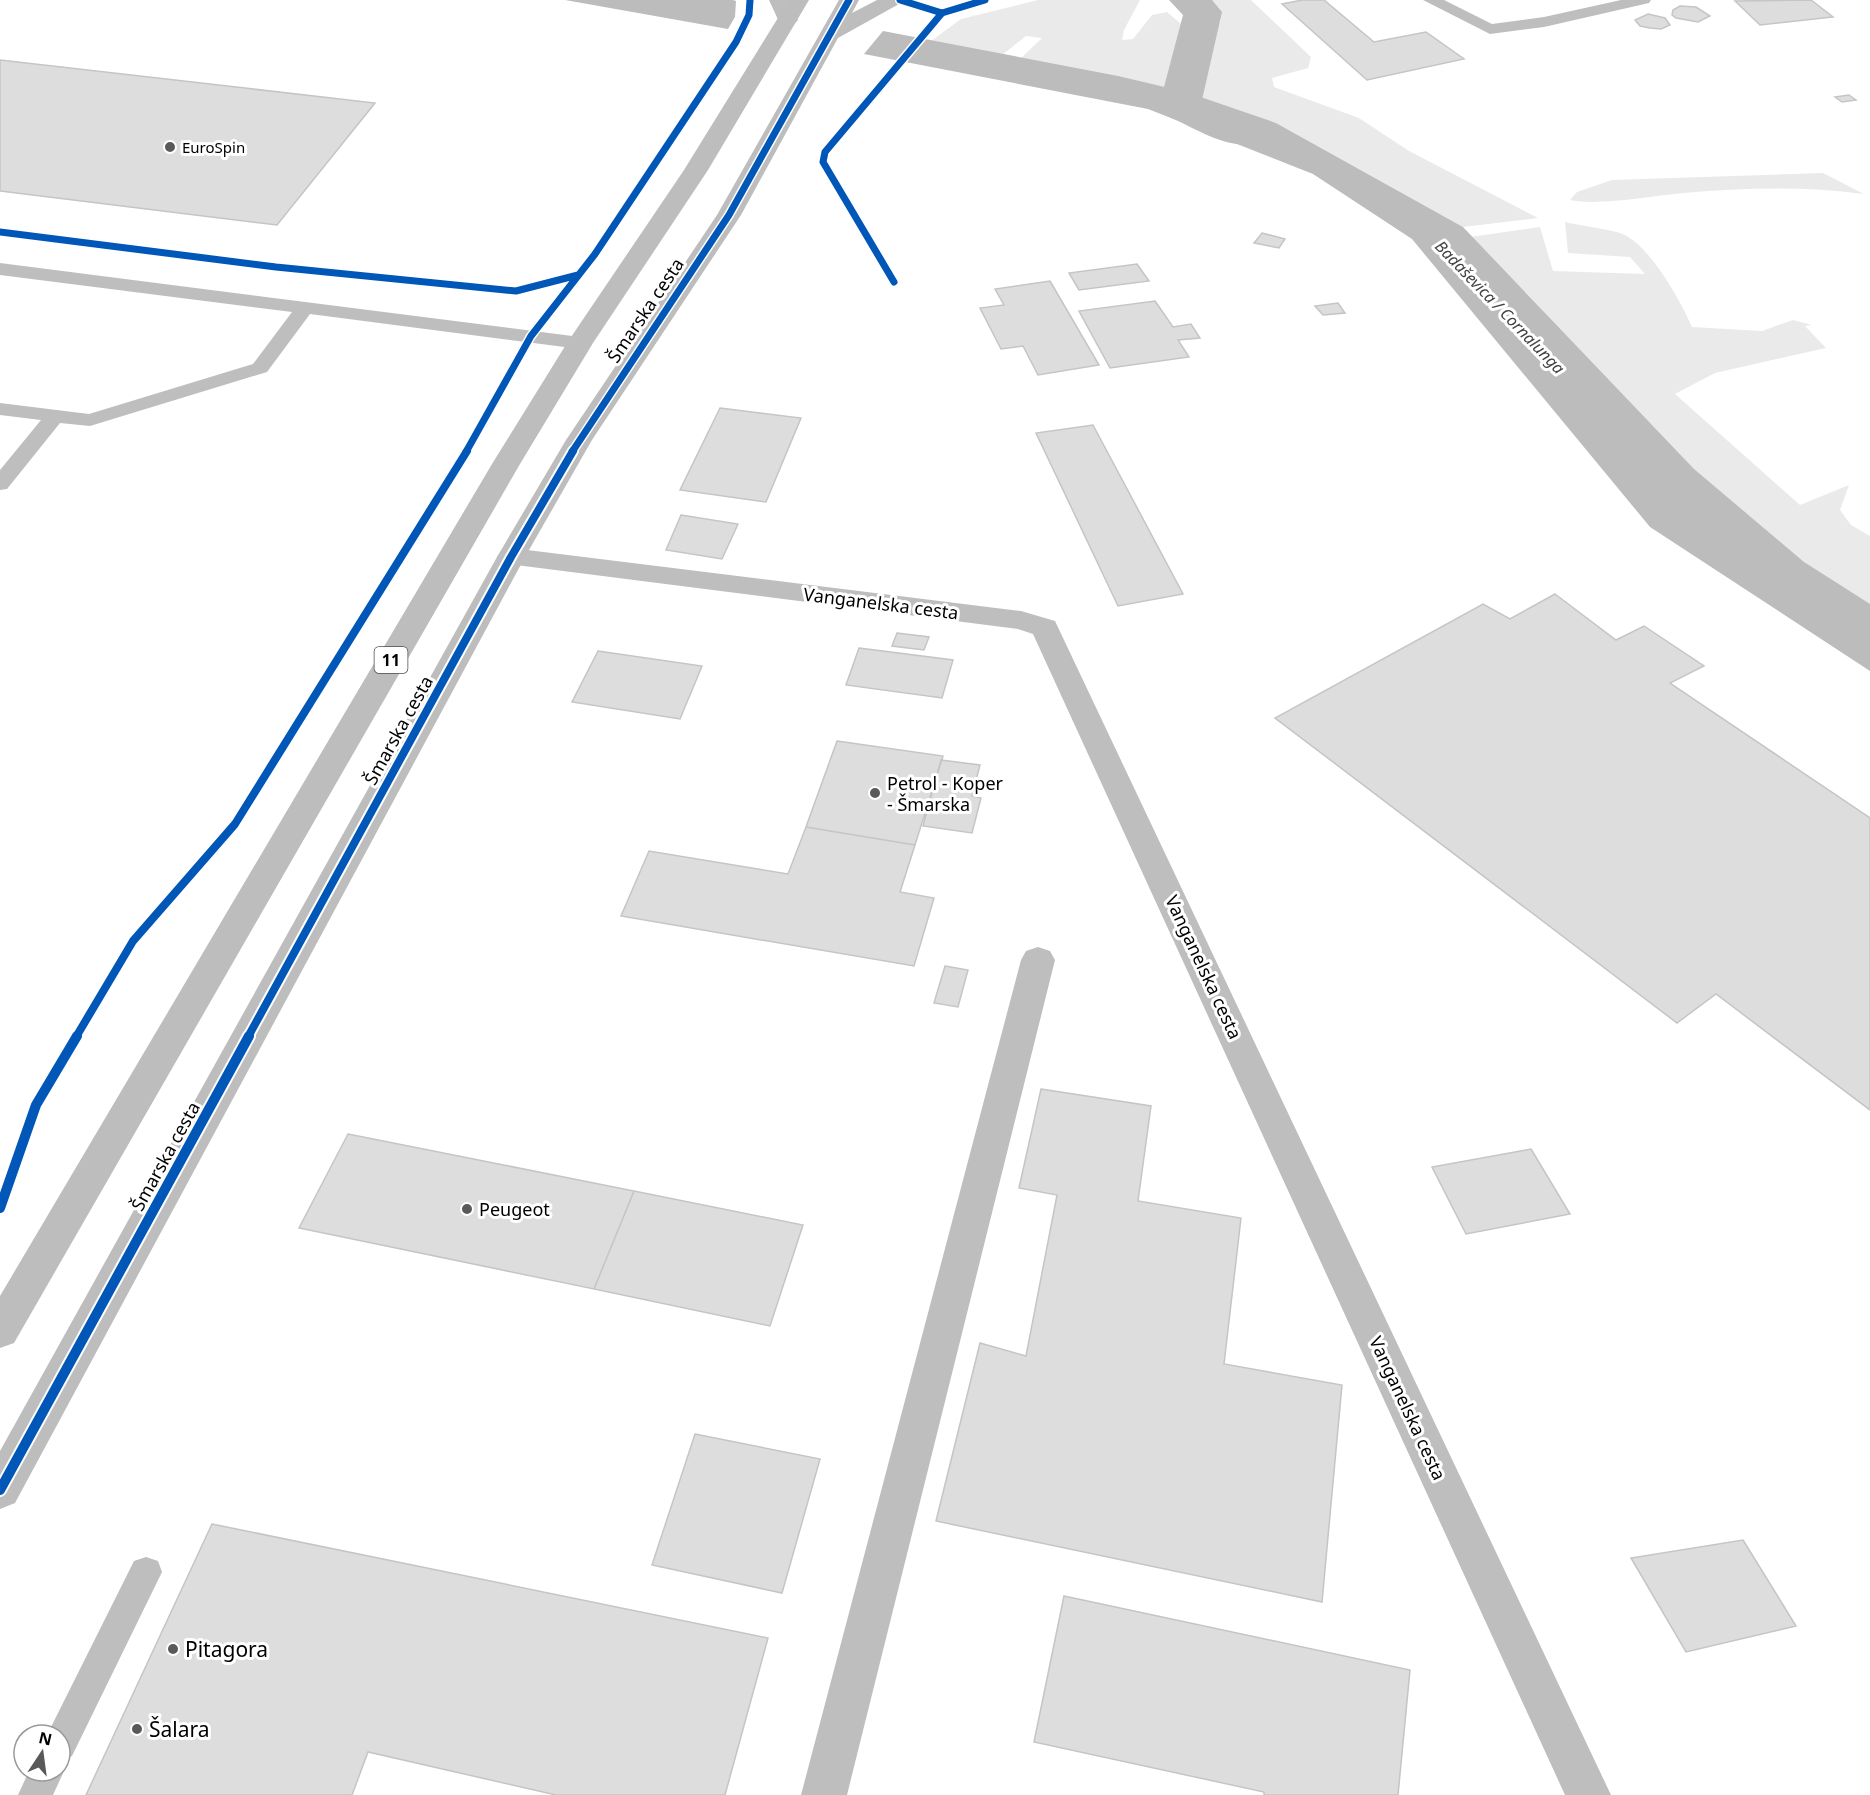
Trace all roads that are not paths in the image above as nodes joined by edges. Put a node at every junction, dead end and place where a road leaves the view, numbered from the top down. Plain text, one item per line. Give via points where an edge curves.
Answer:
1 (849, 0) edge
2 (892, 0) edge
3 (1431, 0) edge
4 (1642, 0) edge
5 (789, 7) edge
6 (830, 34) junction
7 (0, 269) edge
8 (306, 306) junction
9 (580, 343) junction
10 (0, 409) edge
11 (55, 416) junction
12 (0, 484) edge
13 (511, 557) junction
14 (1038, 960) dead end
15 (0, 1331) edge
16 (0, 1490) edge
17 (146, 1572) dead end
18 (70, 1723) edge
19 (824, 1795) edge
20 (1588, 1795) edge

1 - 6 main road, Šmarska cesta
2 - 6 main road
3 - 4 lane via 1490,29 1544,22
5 - 9 main road, Šmarska cesta / 11 via 696,170
6 - 13 main road, Šmarska cesta via 729,215 579,440
7 - 8 lane
8 - 9 lane
8 - 11 lane via 260,368 90,420
9 - 15 main road, Šmarska cesta / 11
10 - 11 lane
11 - 12 lane
13 - 16 main road, Šmarska cesta
13 - 20 street, Vanganelska cesta via 1022,620 1045,628
14 - 19 street
17 - 18 lane

